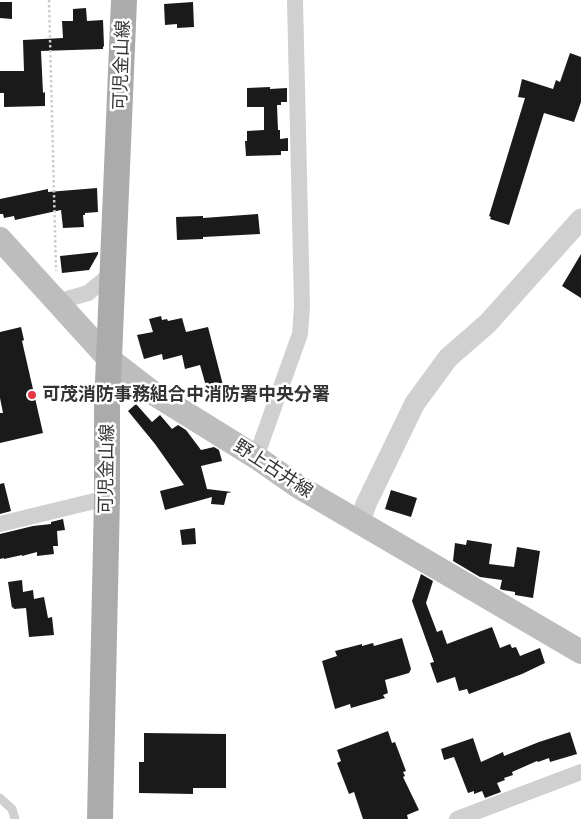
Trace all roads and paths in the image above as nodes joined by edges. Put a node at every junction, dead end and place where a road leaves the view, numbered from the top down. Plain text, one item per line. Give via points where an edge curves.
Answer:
1 (49, 0) edge
2 (124, 0) edge
3 (295, 0) edge
4 (581, 219) edge
5 (0, 239) edge
6 (113, 268) junction
7 (56, 273) dead end
8 (57, 302) junction
9 (109, 360) junction
10 (256, 457) junction
11 (107, 498) junction
12 (360, 522) junction
13 (0, 524) edge
14 (581, 652) edge
15 (581, 772) edge
16 (0, 798) edge
17 (15, 819) edge
18 (100, 819) edge
19 (457, 819) edge

1 - 7 path
2 - 6 main road, 可児金山線
3 - 10 street via 300,334
4 - 12 street via 488,323 448,358 415,403
5 - 8 main road, 野上古井線
6 - 8 street via 88,293
6 - 9 main road, 可児金山線
8 - 9 main road, 野上古井線
9 - 10 main road, 野上古井線 via 153,393
9 - 11 main road, 可児金山線
10 - 12 main road, 野上古井線 via 299,487
11 - 13 street
11 - 18 main road, 可児金山線
12 - 14 main road, 野上古井線
15 - 19 street
16 - 17 lane via 12,809

